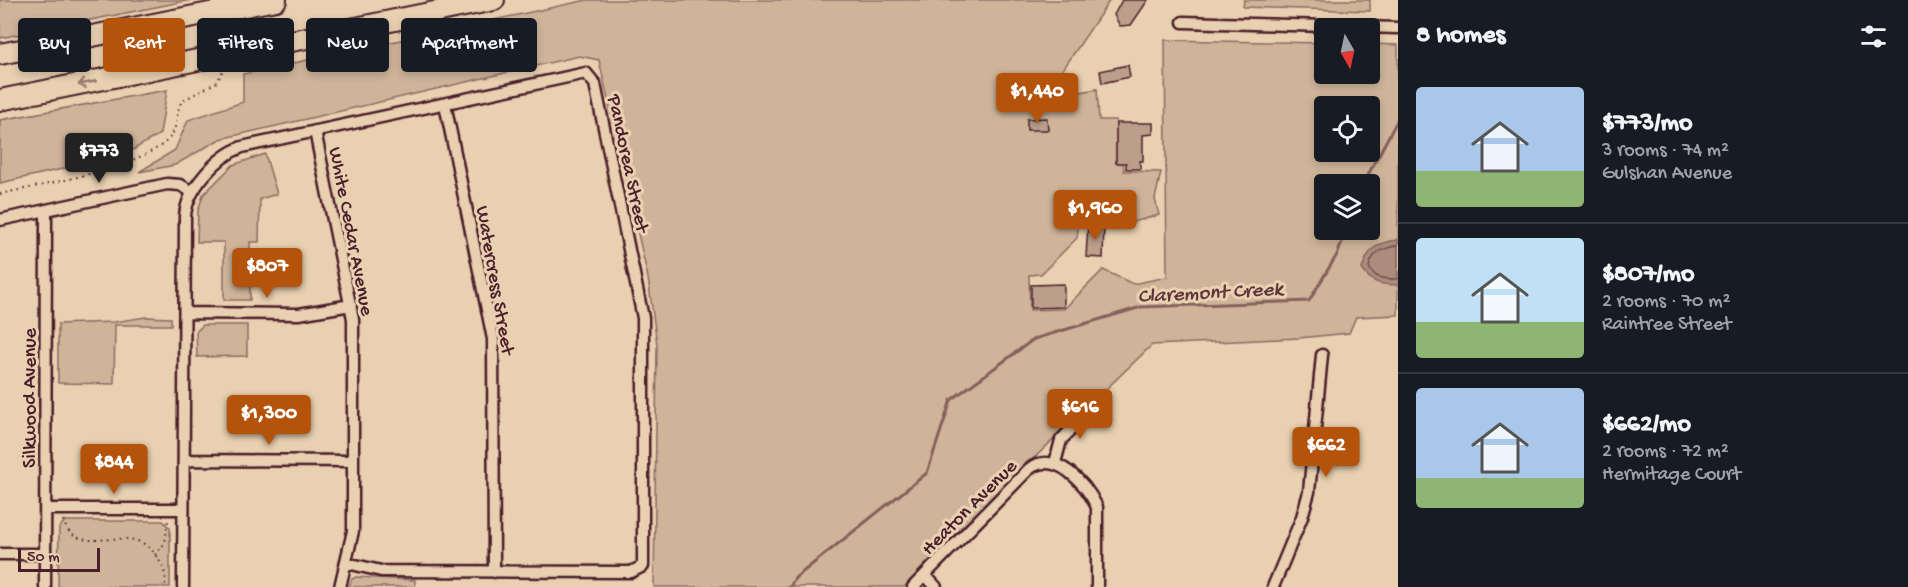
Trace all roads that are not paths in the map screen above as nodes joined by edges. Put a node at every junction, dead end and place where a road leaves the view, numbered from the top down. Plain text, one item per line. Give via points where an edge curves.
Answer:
1 (276, 0) edge
2 (494, 0) edge
3 (185, 18) edge
4 (1184, 22) dead end
5 (1398, 28) edge
6 (103, 34) edge
7 (0, 54) edge
8 (185, 64) edge
9 (143, 72) edge
10 (0, 100) edge
11 (445, 104) junction
12 (315, 131) junction
13 (192, 191) junction
14 (46, 210) junction
15 (0, 220) edge
16 (351, 305) junction
17 (184, 313) junction
18 (1322, 355) dead end
19 (1092, 408) dead end
20 (184, 460) junction
21 (353, 461) junction
22 (1055, 463) junction
23 (45, 509) junction
24 (183, 509) junction
25 (0, 554) edge
26 (45, 554) junction
27 (347, 562) junction
28 (494, 572) junction
29 (925, 575) junction
30 (45, 587) edge
31 (183, 587) edge
32 (340, 587) edge
33 (913, 587) edge
34 (936, 587) edge
35 (1097, 587) edge
36 (1273, 587) edge

1 - 3 highway
2 - 8 highway
4 - 5 street
6 - 7 highway
9 -> 10 highway
11 - 12 street, Pandorea Street
11 - 28 street, Watercress Street via 493,339
11 - 28 street, Pandorea Street via 578,73 591,76 644,318 643,566 631,572
12 - 13 street, Pandorea Street via 236,149
12 - 16 street, White Cedar Avenue
13 - 14 street via 180,184 167,184
13 - 17 street, Pandorea Street via 185,211
14 - 15 street
14 - 23 street, Silkwood Avenue
16 - 17 street via 299,314
16 - 21 street, White Cedar Avenue
17 - 20 street, Pandorea Street
18 - 36 street via 1309,492
19 - 22 street via 1061,440
20 - 21 street
20 - 24 street, Pandorea Street
21 - 27 street, White Cedar Avenue via 353,537
22 - 29 street, Heaton Avenue via 1036,464 1029,470
22 - 35 street via 1092,495 1097,507
23 - 24 street
23 - 26 street, Silkwood Avenue
24 - 31 street, Pandorea Street
25 - 26 street
26 - 30 street, Silkwood Avenue
27 - 28 street, Pandorea Street via 381,572
27 - 32 street, White Cedar Avenue
29 - 33 street, Heaton Avenue
29 - 34 street

